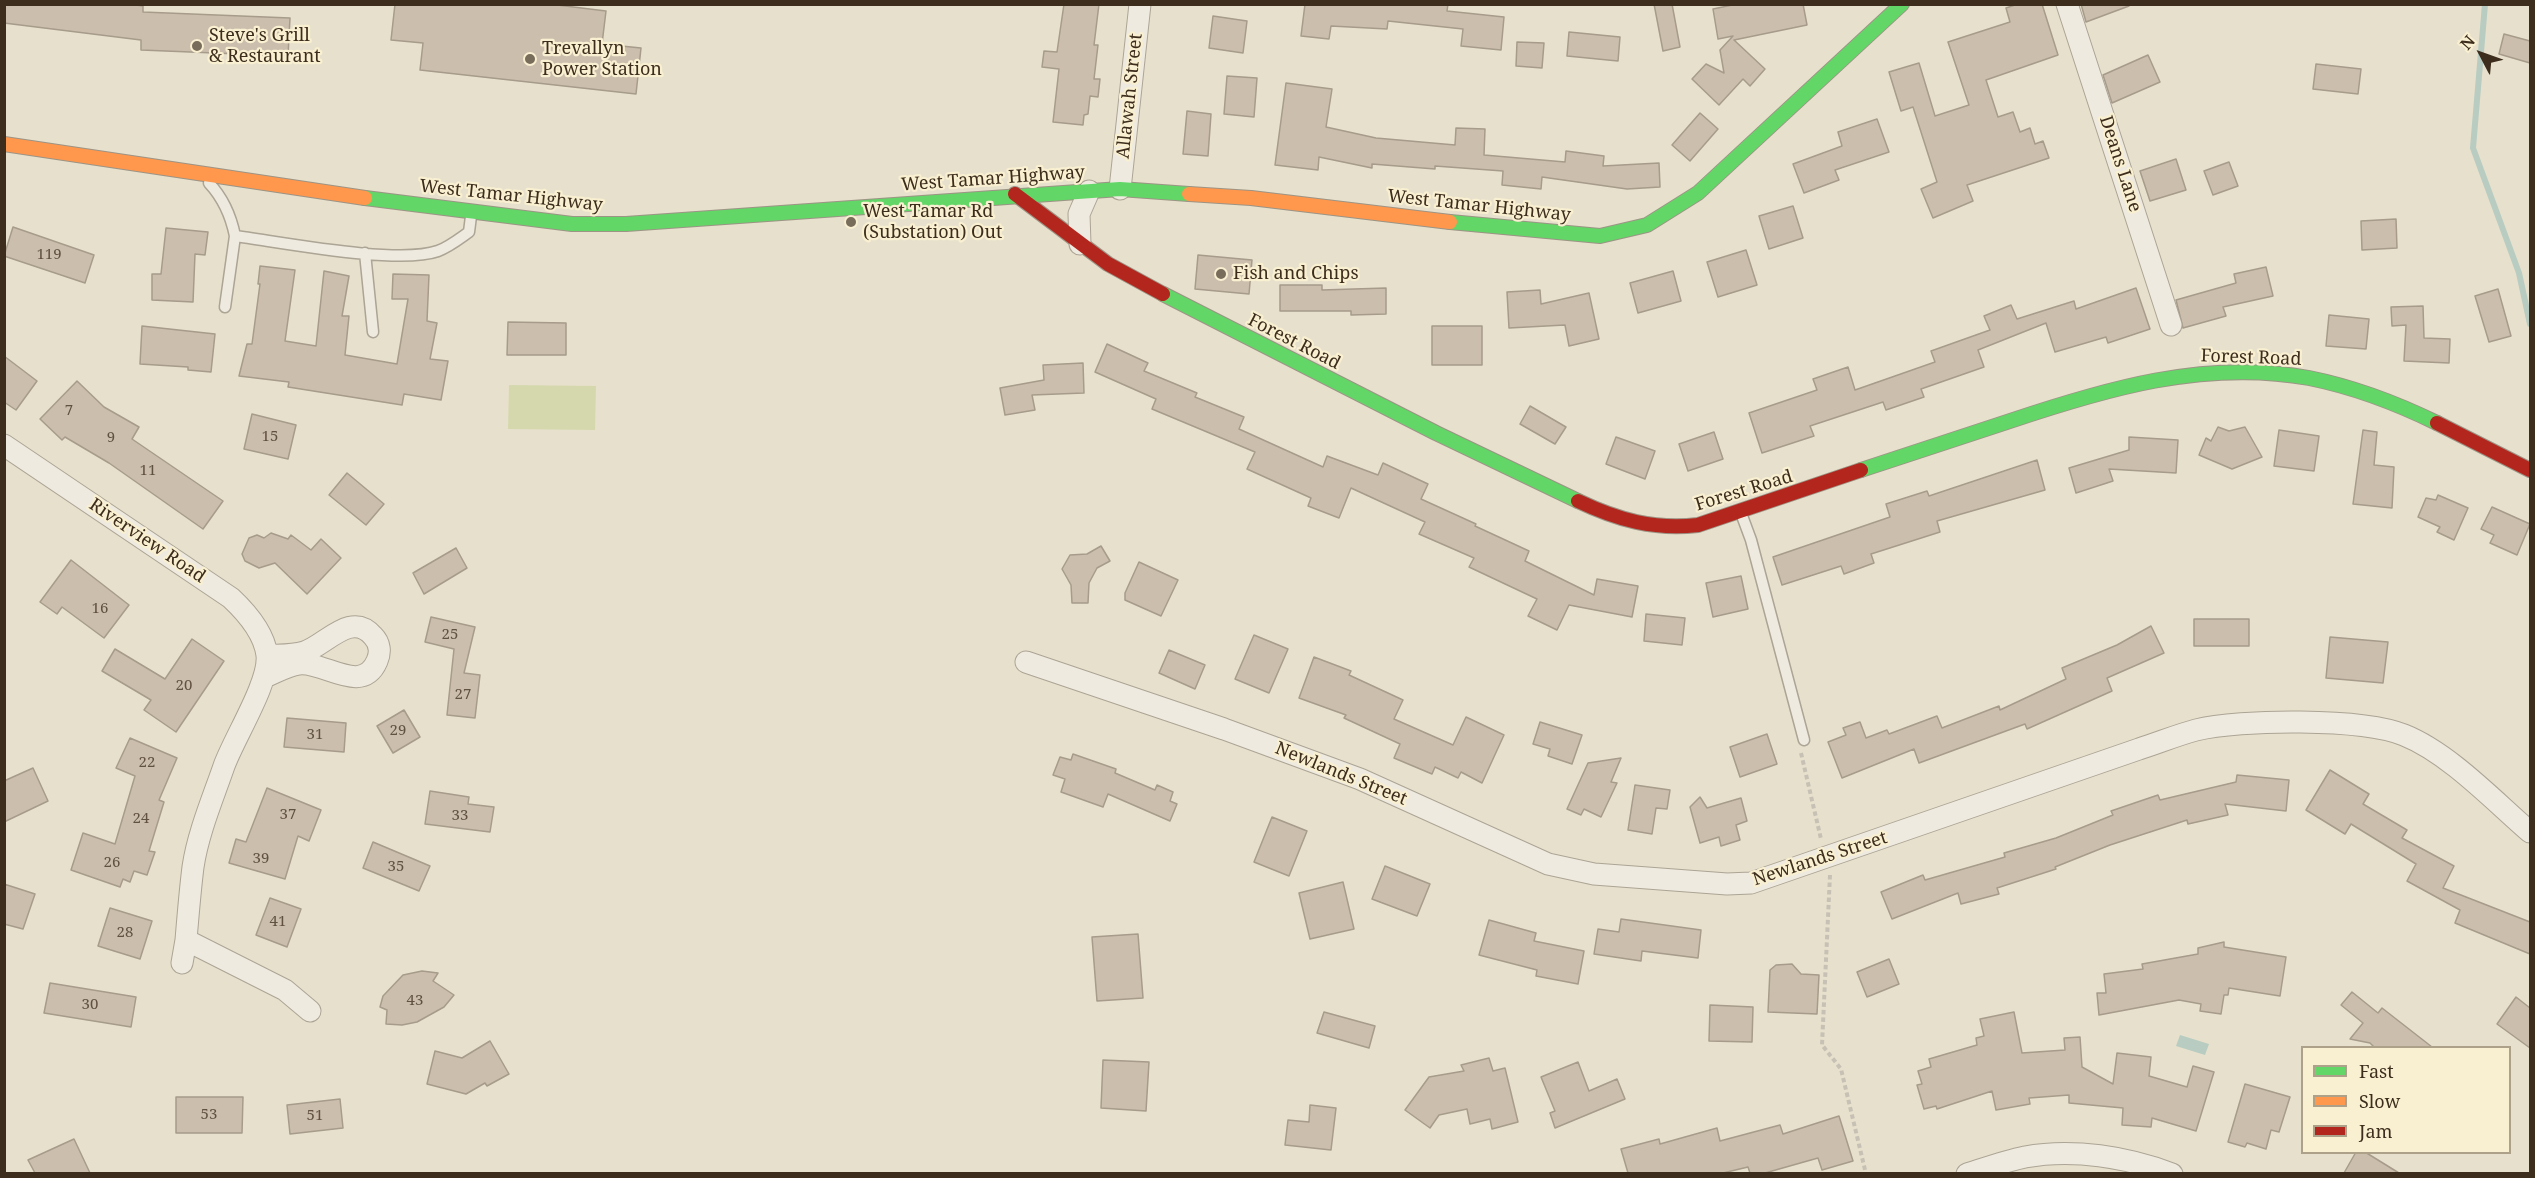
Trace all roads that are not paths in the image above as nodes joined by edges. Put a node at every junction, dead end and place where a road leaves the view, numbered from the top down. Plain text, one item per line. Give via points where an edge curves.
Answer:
1 (1140, 4) edge
2 (1902, 4) edge
3 (2067, 4) edge
4 (4, 144) edge
5 (201, 173) junction
6 (1120, 189) junction
7 (1089, 191) junction
8 (1015, 194) junction
9 (471, 213) junction
10 (235, 236) junction
11 (1080, 243) junction
12 (365, 253) junction
13 (225, 307) dead end
14 (2171, 325) dead end
15 (373, 332) dead end
16 (4, 445) edge
17 (2530, 471) edge
18 (1740, 513) junction
19 (267, 656) junction
20 (1026, 662) dead end
21 (265, 677) junction
22 (1804, 740) road end
23 (2530, 832) edge
24 (186, 940) junction
25 (182, 963) dead end
26 (310, 1011) dead end
27 (1967, 1173) edge
28 (2172, 1173) edge

1 - 6 street, Allawah Street
2 - 6 main road, West Tamar Highway via 1698,193 1647,225 1621,232 1577,235 1251,198
3 - 14 street, Deans Lane
4 - 5 main road, West Tamar Highway
5 - 9 main road, West Tamar Highway
5 - 10 lane via 219,194
6 - 7 main road, West Tamar Highway
7 - 8 main road, West Tamar Highway
7 - 11 street via 1079,214
8 - 9 main road, West Tamar Highway via 626,224 572,224
8 - 11 main road, Forest Road
9 - 12 lane via 469,232 437,252
10 - 12 lane
10 - 13 lane
11 - 18 main road, Forest Road via 1108,264 1194,311 1607,515 1641,525 1673,528
12 - 15 lane
16 - 19 street, Riverview Road via 231,598 248,614
17 - 18 main road, Forest Road via 2405,409 2362,393 2308,378 2226,371 2144,380 2096,392
18 - 22 lane via 1751,540
19 - 21 street, Riverview Road
19 - 21 street via 305,652 350,627 363,628 372,635 380,656 364,676 299,663
20 - 23 street, Newlands Street via 1360,779 1548,864 1594,874 1727,884 1750,883 1829,866 2178,736 2245,723 2375,727 2404,735 2456,770
21 - 24 street, Riverview Road via 225,763 193,865
24 - 25 street, Riverview Road
24 - 26 street via 285,990
27 - 28 street via 2027,1157 2084,1155 2139,1161

